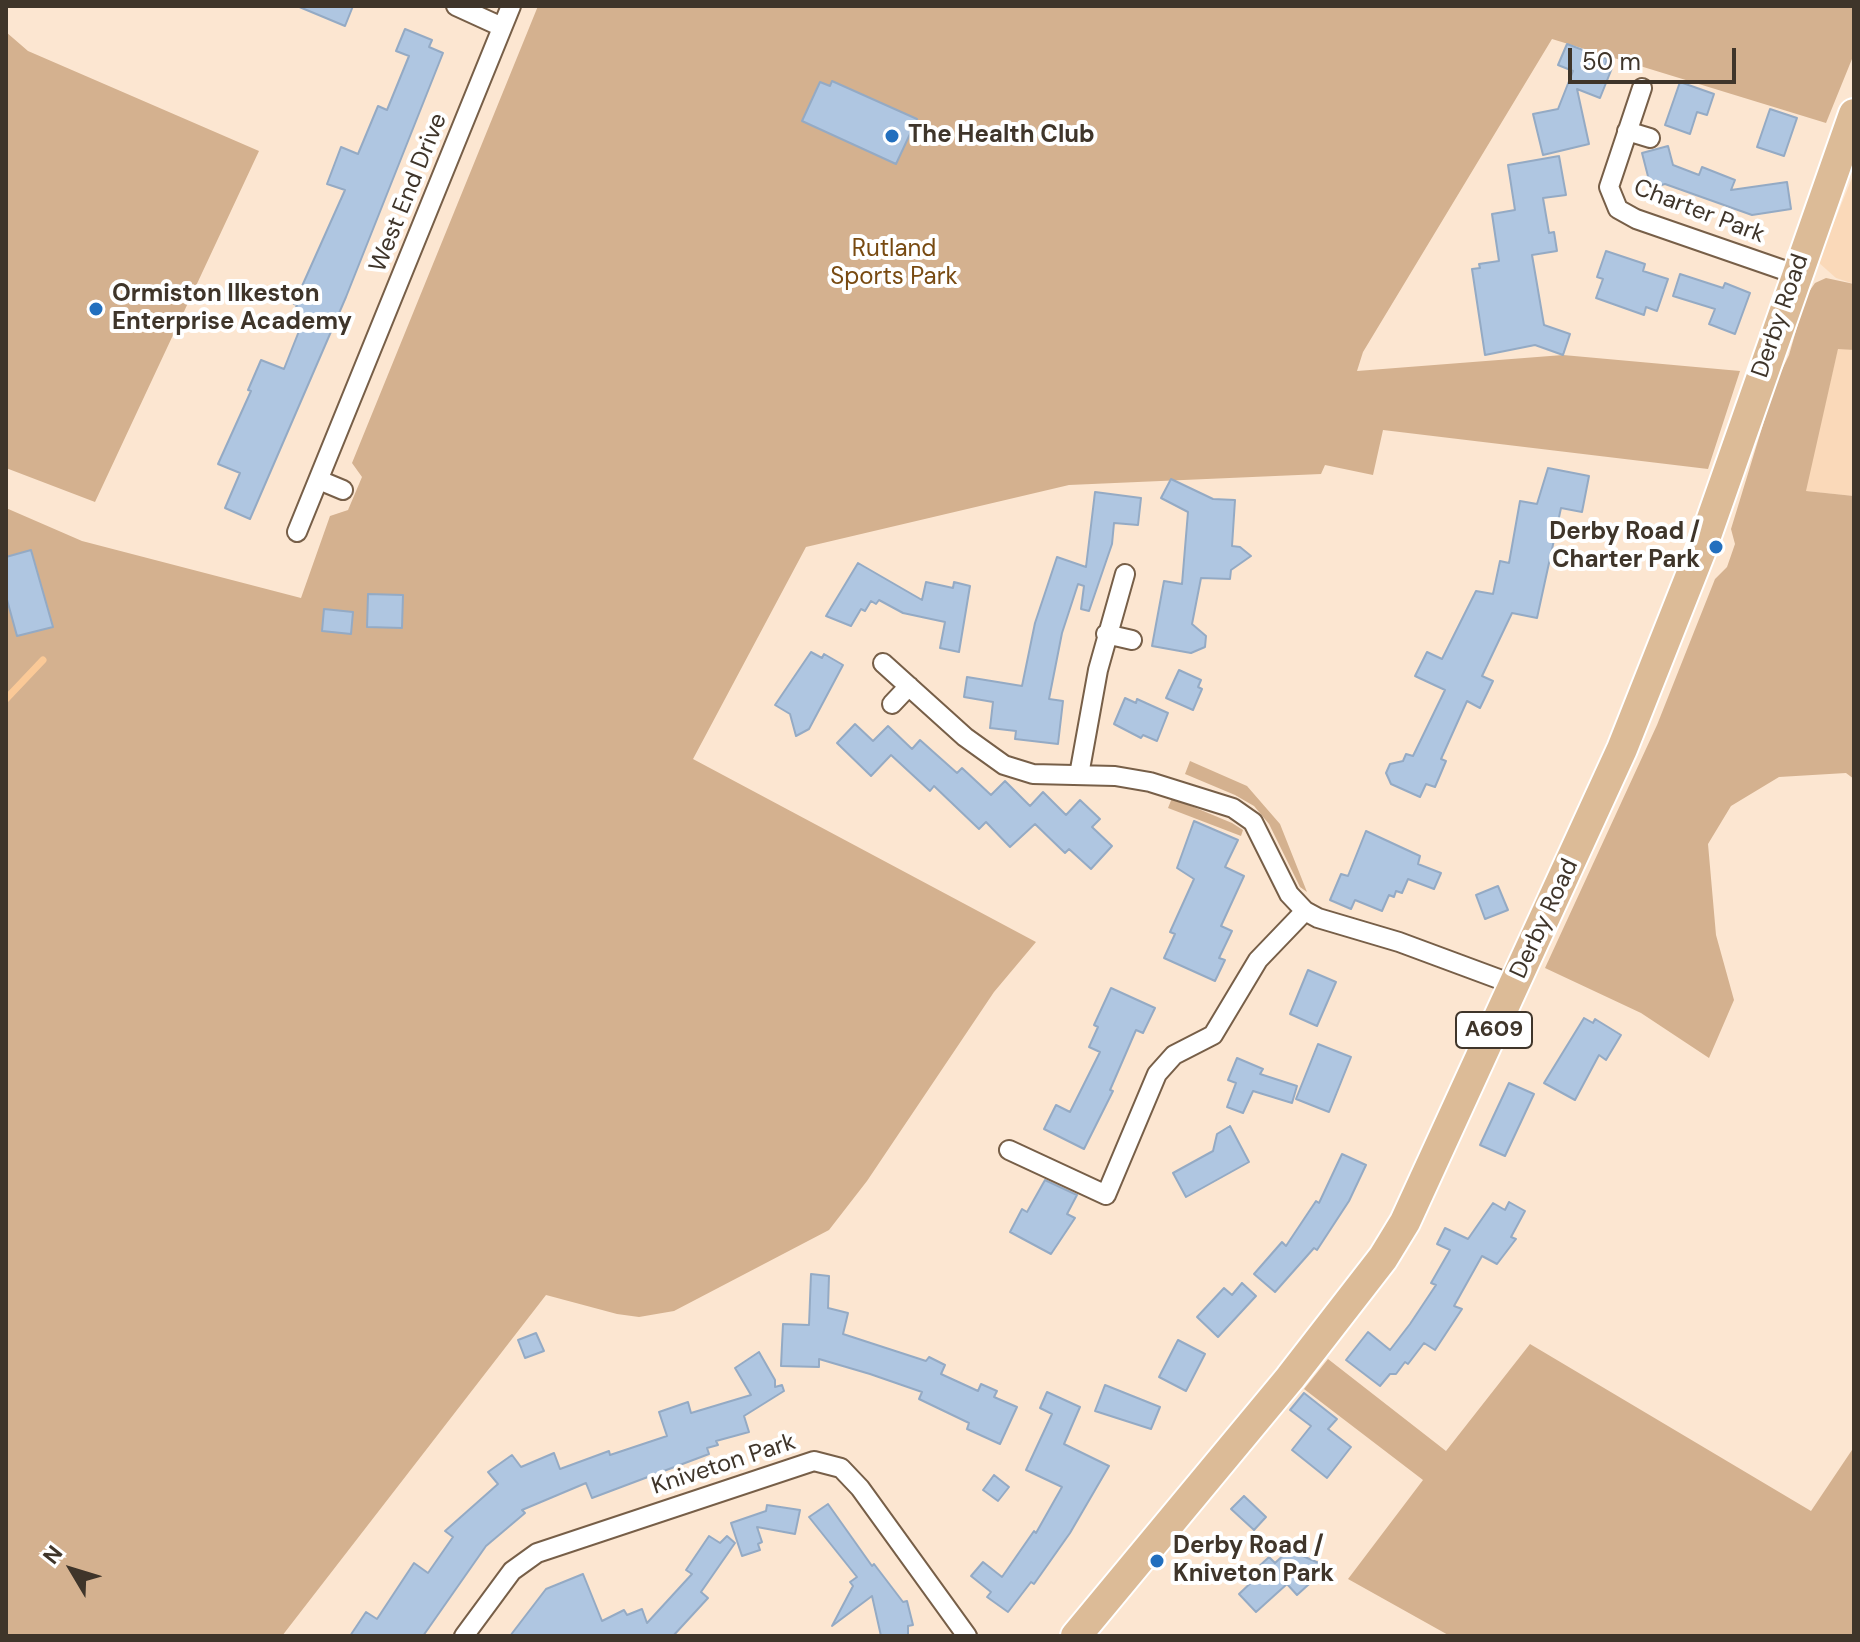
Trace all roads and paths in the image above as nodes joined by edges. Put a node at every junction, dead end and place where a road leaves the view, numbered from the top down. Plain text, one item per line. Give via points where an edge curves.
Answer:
1 (456, 6) edge
2 (511, 6) edge
3 (502, 27) junction
4 (1642, 88) dead end
5 (1854, 114) edge
6 (1627, 131) junction
7 (1650, 138) dead end
8 (1795, 274) junction
9 (319, 480) junction
10 (343, 490) dead end
11 (297, 532) dead end
12 (1125, 574) dead end
13 (1106, 634) junction
14 (1132, 640) dead end
15 (883, 663) dead end
16 (909, 686) junction
17 (892, 704) dead end
18 (1079, 775) junction
19 (1305, 911) junction
20 (1515, 985) junction
21 (1009, 1150) dead end
22 (963, 1634) edge
23 (464, 1636) edge
24 (1076, 1636) edge

1 - 3 street
2 - 3 street, West End Drive
3 - 9 street, West End Drive
4 - 6 street, Charter Park
5 - 8 main road, Derby Road / A609
6 - 7 street
6 - 8 street, Charter Park via 1609,187 1618,209
8 - 20 main road, Derby Road / A609 via 1727,480 1644,695
9 - 10 street
9 - 11 street, West End Drive
12 - 13 street
13 - 14 street
13 - 18 street
15 - 16 street
16 - 17 street
16 - 18 street via 1004,765 1033,774
18 - 19 street via 1173,786 1244,815 1266,843 1289,894
19 - 20 street
19 - 21 street via 1258,960 1213,1035 1174,1055 1157,1074 1106,1195
20 - 24 main road, Derby Road / A609 via 1405,1222 1383,1258
22 - 23 street, Kniveton Park via 860,1488 841,1468 814,1461 537,1553 512,1571

